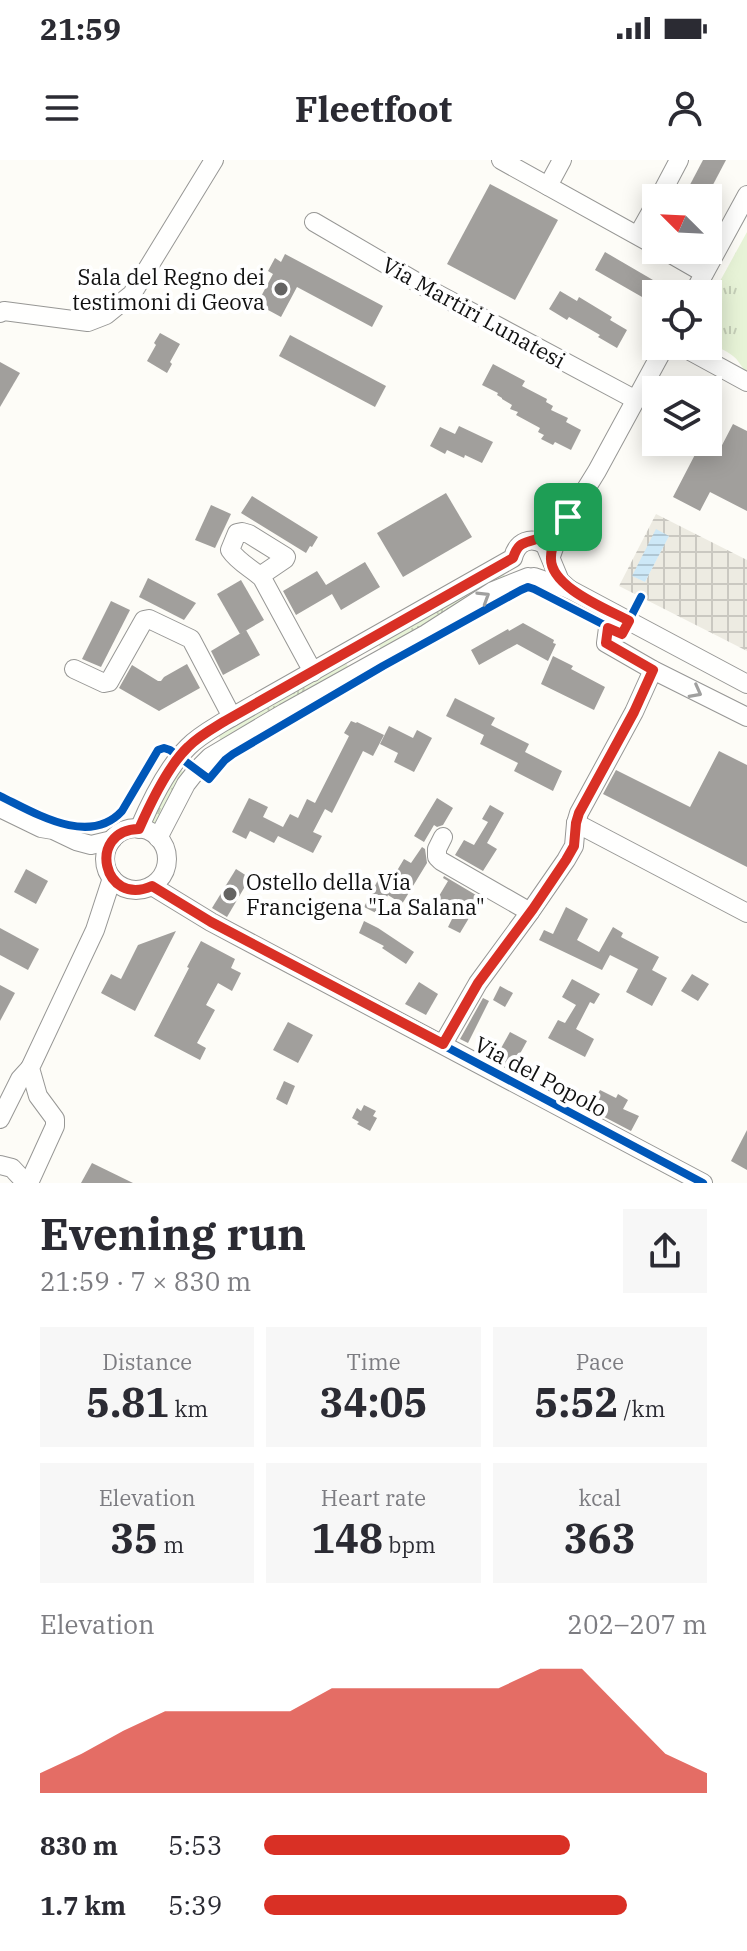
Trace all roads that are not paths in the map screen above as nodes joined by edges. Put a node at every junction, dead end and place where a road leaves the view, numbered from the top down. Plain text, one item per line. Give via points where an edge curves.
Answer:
1 (214, 160) edge
2 (501, 160) edge
3 (562, 160) edge
4 (679, 160) edge
5 (666, 184) edge
6 (548, 186) junction
7 (747, 195) edge
8 (314, 222) dead end
9 (642, 228) edge
10 (638, 235) junction
11 (642, 237) edge
12 (688, 264) edge
13 (704, 273) junction
14 (700, 280) edge
15 (0, 313) edge
16 (657, 360) edge
17 (707, 360) edge
18 (747, 382) edge
19 (636, 400) junction
20 (568, 517) junction
21 (535, 540) junction
22 (513, 558) junction
23 (550, 558) junction
24 (260, 576) dead end
25 (531, 577) junction
26 (569, 589) junction
27 (615, 614) junction
28 (74, 669) dead end
29 (653, 670) junction
30 (313, 672) junction
31 (747, 684) edge
32 (232, 717) junction
33 (747, 717) edge
34 (198, 739) junction
35 (210, 757) junction
36 (0, 808) edge
37 (576, 823) junction
38 (41, 828) junction
39 (139, 829) junction
40 (443, 837) dead end
41 (158, 838) junction
42 (112, 840) junction
43 (105, 859) junction
44 (166, 867) junction
45 (112, 878) junction
46 (152, 886) junction
47 (131, 890) junction
48 (183, 906) junction
49 (530, 912) junction
50 (747, 913) edge
51 (95, 930) junction
52 (443, 1044) junction
53 (30, 1068) junction
54 (0, 1119) edge
55 (0, 1165) edge
56 (27, 1183) edge
57 (703, 1183) edge

1 - 15 street via 132,294 106,315 88,322
2 - 6 street
3 - 6 street
4 - 5 street
6 - 10 street
7 - 13 street
8 - 19 street, Via Martiri Lunatesi
9 - 10 street
10 - 11 street
12 - 13 street
13 - 14 street
16 - 19 street
17 - 18 street
19 - 20 street
20 - 21 street
20 - 23 street
21 - 22 street via 518,546
21 - 23 street via 545,545
22 - 25 street via 517,570
22 - 30 street
23 - 25 street via 545,572
23 - 26 street
24 - 30 street
25 - 26 street
35 -> 25 street via 493,591
26 - 27 street
27 - 29 street via 606,643
27 - 31 street
28 - 32 street via 109,682 149,619 191,639
29 -> 33 street
29 - 37 street
30 - 32 street
32 - 34 street
34 - 35 street
34 - 39 street via 179,756
35 - 41 street via 186,784
36 - 38 street
37 - 49 street via 574,846
37 - 50 street
38 - 42 street via 91,845
38 - 43 street via 64,845
39 - 41 street
39 - 42 street
40 - 49 street via 437,849 441,861
41 - 44 street via 166,851
42 - 43 street
43 - 45 street
44 - 46 street
44 - 48 street
45 - 47 street
45 - 51 street
46 - 47 street
46 - 48 street, Via del Popolo
47 - 51 street
48 - 52 street, Via del Popolo
49 - 52 street via 478,983
51 - 53 street
52 - 57 street, Via del Popolo
53 - 54 street
53 - 56 street via 55,1126
55 - 56 street via 12,1168

